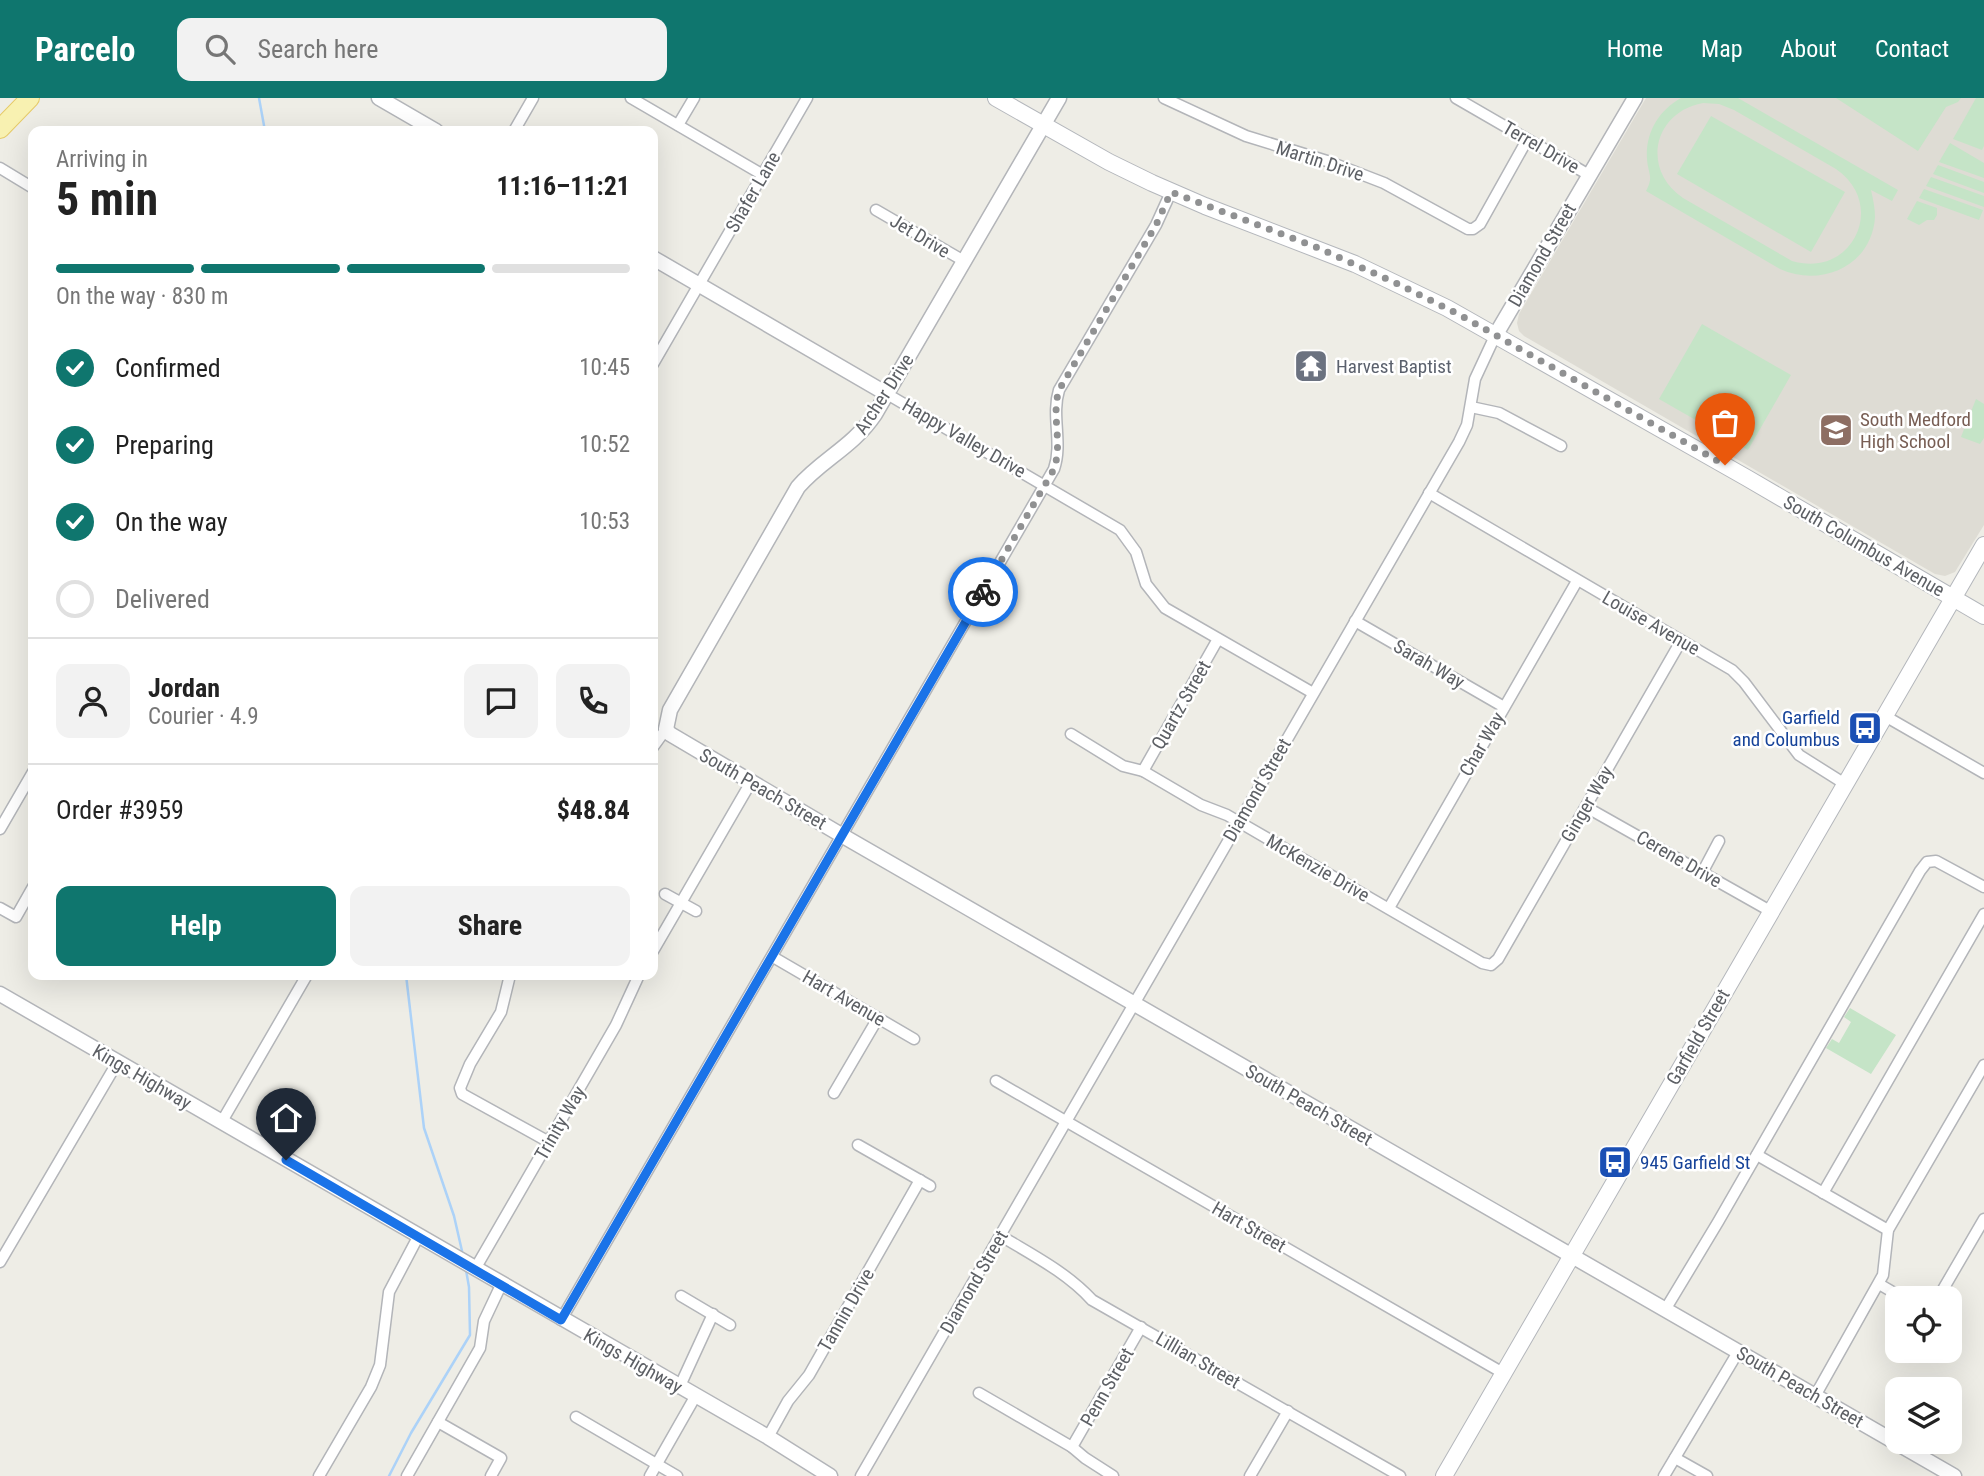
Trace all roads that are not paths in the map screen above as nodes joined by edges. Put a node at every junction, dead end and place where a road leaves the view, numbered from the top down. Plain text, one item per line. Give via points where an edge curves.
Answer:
1 (30, 98) edge
2 (379, 98) edge
3 (533, 98) edge
4 (631, 98) edge
5 (694, 98) edge
6 (807, 98) edge
7 (996, 98) edge
8 (1059, 98) edge
9 (1164, 98) edge
10 (1456, 98) edge
11 (1635, 98) edge
12 (678, 125) junction
13 (427, 126) edge
14 (517, 126) edge
15 (1043, 126) junction
16 (0, 129) edge
17 (1527, 140) junction
18 (0, 168) edge
19 (763, 175) junction
20 (1589, 175) junction
21 (28, 185) edge
22 (1171, 192) junction
23 (876, 210) dead end
24 (658, 261) edge
25 (964, 261) junction
26 (698, 285) junction
27 (1495, 335) junction
28 (658, 355) edge
29 (887, 394) junction
30 (1471, 407) junction
31 (1561, 446) dead end
32 (1045, 485) junction
33 (1429, 493) junction
34 (1984, 544) edge
35 (1577, 580) junction
36 (1953, 598) junction
37 (1984, 616) edge
38 (1355, 621) junction
39 (1219, 639) junction
40 (1681, 641) junction
41 (1313, 693) junction
42 (1504, 707) junction
43 (1885, 716) junction
44 (666, 729) junction
45 (1071, 734) dead end
46 (658, 740) edge
47 (1143, 771) junction
48 (1984, 773) edge
49 (28, 781) edge
50 (751, 782) junction
51 (1846, 784) junction
52 (1586, 807) junction
53 (1239, 822) junction
54 (0, 829) edge
55 (843, 836) junction
56 (1719, 841) dead end
57 (1702, 873) junction
58 (1984, 887) edge
59 (665, 894) dead end
60 (28, 896) edge
61 (681, 903) junction
62 (0, 908) edge
63 (1389, 908) junction
64 (696, 911) dead end
65 (1772, 912) junction
66 (1984, 914) edge
67 (658, 942) edge
68 (773, 957) junction
69 (1491, 965) joint
70 (304, 980) edge
71 (509, 980) edge
72 (637, 980) edge
73 (0, 994) edge
74 (1133, 1004) junction
75 (878, 1018) junction
76 (914, 1039) dead end
77 (117, 1063) junction
78 (1984, 1065) edge
79 (996, 1081) dead end
80 (834, 1093) dead end
81 (1067, 1122) junction
82 (221, 1123) junction
83 (549, 1142) junction
84 (859, 1145) dead end
85 (1757, 1154) junction
86 (1824, 1193) junction
87 (1984, 1219) edge
88 (1888, 1230) junction
89 (1001, 1236) junction
90 (418, 1237) junction
91 (1570, 1256) junction
92 (0, 1262) edge
93 (475, 1269) junction
94 (1879, 1284) junction
95 (501, 1285) junction
96 (1945, 1286) edge
97 (1885, 1288) edge
98 (681, 1296) dead end
99 (1665, 1310) junction
100 (713, 1314) junction
101 (561, 1320) junction
102 (730, 1325) dead end
103 (1142, 1327) junction
104 (1738, 1352) junction
105 (1503, 1373) junction
106 (679, 1388) junction
107 (979, 1394) dead end
108 (1815, 1395) junction
109 (695, 1397) junction
110 (1288, 1411) junction
111 (576, 1417) dead end
112 (438, 1422) junction
113 (768, 1437) junction
114 (1073, 1447) junction
115 (1675, 1458) junction
116 (656, 1465) junction
117 (823, 1474) edge
118 (319, 1476) edge
119 (407, 1476) edge
120 (491, 1476) edge
121 (650, 1476) edge
122 (677, 1476) edge
123 (861, 1476) edge
124 (1113, 1476) edge
125 (1250, 1476) edge
126 (1399, 1476) edge
127 (1444, 1476) edge
128 (1664, 1476) edge
129 (1707, 1476) edge
130 (1954, 1476) edge

1 - 16 main road
2 - 13 street
3 - 14 street
4 - 12 street
5 - 12 street
6 - 19 street, Shafer Lane
7 - 15 main road, South Columbus Avenue
8 - 15 street, Archer Drive
9 - 17 street, Martin Drive via 1246,136 1372,178 1473,229
10 - 17 street, Terrel Drive
11 - 20 street, Diamond Street
12 - 19 street
15 - 22 main road, South Columbus Avenue
15 - 25 street, Archer Drive
17 - 20 street, Terrel Drive
18 - 21 street
19 - 26 street, Shafer Lane
20 - 27 street, Diamond Street
22 - 27 main road, South Columbus Avenue via 1355,264
22 - 32 street via 1059,390 1055,411 1058,453
23 - 25 street, Jet Drive
24 - 26 street, Happy Valley Drive
25 - 29 street, Archer Drive
26 - 28 street, Shafer Lane
26 - 29 street, Happy Valley Drive
27 - 30 street, Diamond Street via 1475,379
27 - 36 main road, South Columbus Avenue
29 - 32 street, Happy Valley Drive
29 - 44 street, Archer Drive via 854,440 798,487 670,710
30 - 31 street via 1499,413
30 - 33 street, Diamond Street via 1459,442
32 - 39 street, Happy Valley Drive via 1120,530 1136,552 1146,584 1158,602
32 - 55 street
33 - 35 street, Louise Avenue
33 - 38 street, Diamond Street
34 - 36 main road, Garfield Street
35 - 40 street, Louise Avenue
35 - 42 street, Char Way
36 - 37 main road, South Columbus Avenue
36 - 43 main road, Garfield Street
38 - 41 street, Diamond Street
38 - 42 street, Sarah Way
39 - 41 street, Happy Valley Drive
39 - 47 street, Quartz Street
40 - 51 street, Louise Avenue via 1739,676 1798,755
40 - 52 street, Ginger Way
41 - 53 street, Diamond Street
42 - 63 street, Char Way
43 - 48 street
43 - 51 main road, Garfield Street
44 - 46 street, Archer Drive
44 - 50 street, South Peach Street
45 - 47 street, McKenzie Drive via 1123,766
47 - 53 street, McKenzie Drive
49 - 54 street
50 - 55 street, South Peach Street
50 - 61 street
51 - 65 main road, Garfield Street
52 - 57 street, Cerene Drive
52 - 69 street, Ginger Way
53 - 63 street, McKenzie Drive
53 - 74 street, Diamond Street
55 - 68 street
55 - 74 street, South Peach Street
56 - 57 street
57 - 65 street, Cerene Drive
58 - 85 street via 1936,861 1927,862
59 - 61 street
60 - 62 street via 16,917
61 - 64 street
61 - 67 street
63 - 69 street, McKenzie Drive
65 - 91 main road, Garfield Street
66 - 86 street
68 - 75 street, Hart Avenue
68 - 101 street
70 - 82 street
71 - 83 street via 501,1013 470,1064 460,1091
72 - 83 street, Trinity Way
73 - 77 street, Kings Highway
74 - 81 street, Diamond Street
74 - 91 street, South Peach Street
75 - 76 street, Hart Avenue
75 - 80 street
77 - 82 street, Kings Highway
77 - 92 street
78 - 88 street
79 - 81 street, Hart Street
81 - 89 street, Diamond Street
81 - 105 street, Hart Street
82 - 90 street, Kings Highway
83 - 93 street, Trinity Way
84 - 113 street, Tannin Drive via 925,1183
85 - 86 street
85 - 99 street
86 - 88 street
87 - 96 street
88 - 94 street
89 - 103 street, Lillian Street via 1074,1281 1092,1300
89 - 123 street, Diamond Street
90 - 93 street, Kings Highway
90 - 118 street via 389,1292 382,1357 371,1387
91 - 99 street, South Peach Street
91 - 105 main road, Garfield Street
93 - 95 street, Kings Highway
94 - 97 street
94 - 108 street
95 - 101 street, Kings Highway
95 - 112 street via 484,1321 480,1348
98 - 100 street
99 - 104 street, South Peach Street
100 - 102 street
100 - 106 street
101 - 106 street, Kings Highway
103 - 110 street, Lillian Street
103 - 114 street, Penn Street
104 - 108 street, South Peach Street
104 - 115 street
105 - 127 main road, Garfield Street
106 - 109 street, Kings Highway
107 - 114 street
108 - 130 street, South Peach Street
109 - 113 street, Kings Highway
109 - 116 street
110 - 125 street
110 - 126 street, Lillian Street
111 - 116 street
112 - 119 street
112 - 120 street via 501,1458
113 - 117 street, Kings Highway
114 - 124 street
115 - 128 street
115 - 129 street
116 - 121 street
116 - 122 street

